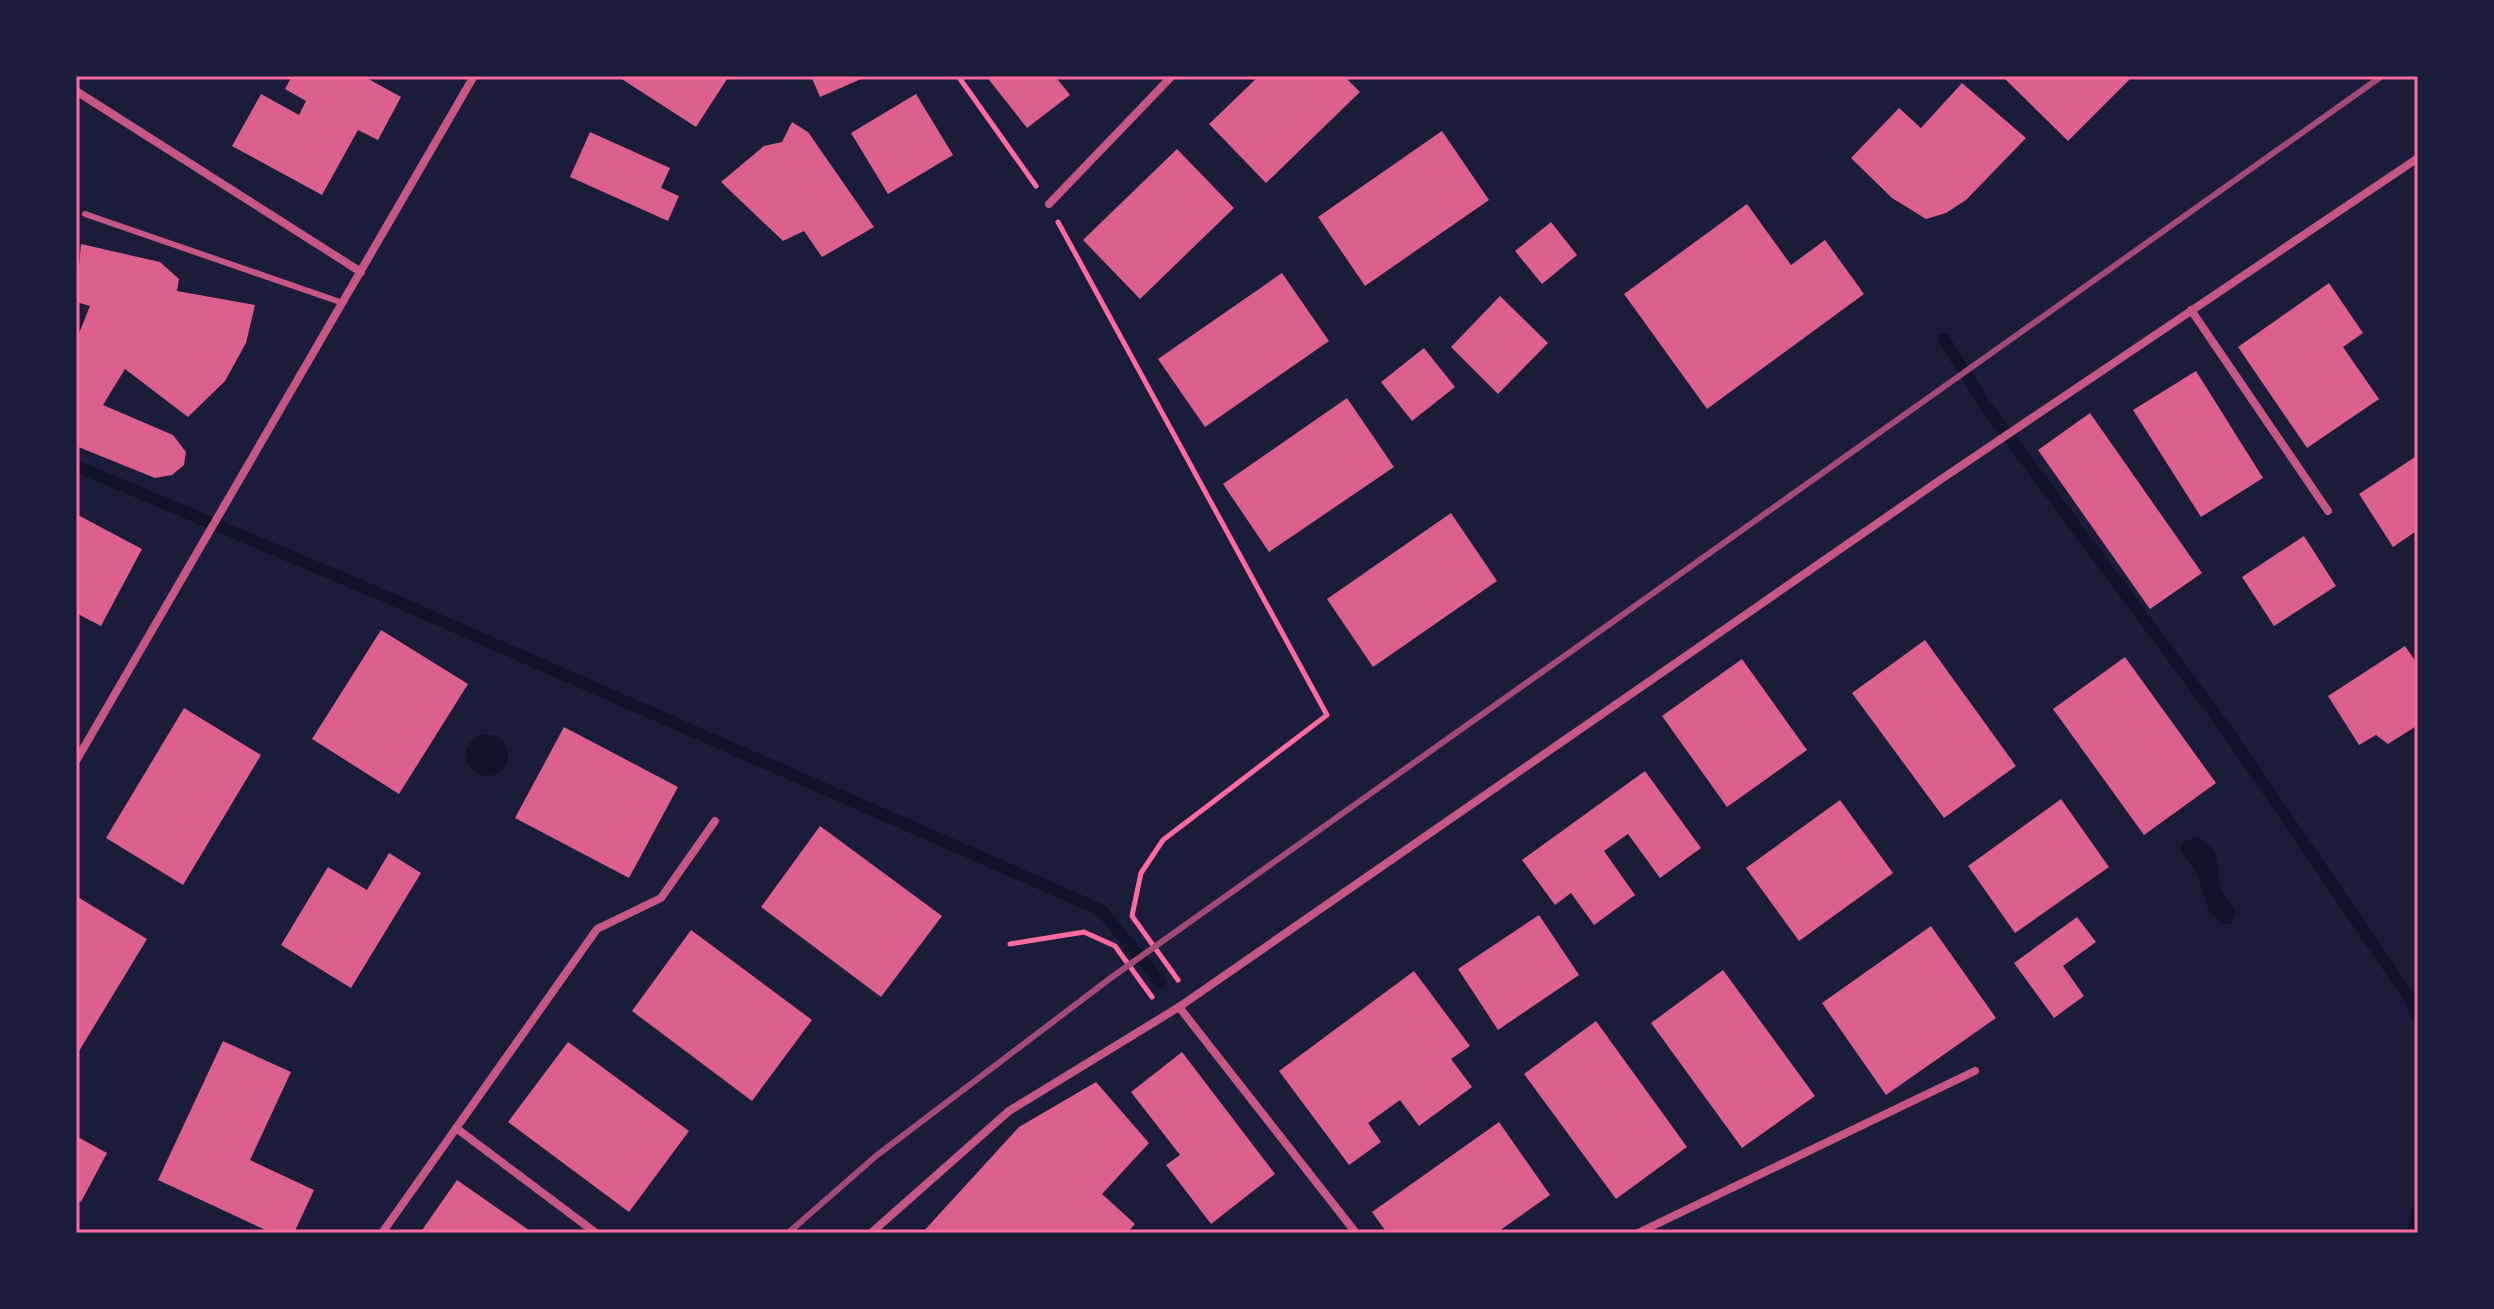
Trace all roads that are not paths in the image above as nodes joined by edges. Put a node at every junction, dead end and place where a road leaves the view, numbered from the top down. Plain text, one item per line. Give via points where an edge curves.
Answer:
1 (474, 76) edge
2 (1172, 76) edge
3 (76, 91) edge
4 (2418, 158) edge
5 (1049, 204) road end
6 (85, 214) dead end
7 (361, 272) junction
8 (343, 303) junction
9 (2191, 310) junction
10 (2328, 511) dead end
11 (76, 761) edge
12 (715, 821) dead end
13 (1179, 1007) junction
14 (1975, 1071) dead end
15 (456, 1128) junction
16 (382, 1233) edge
17 (596, 1233) edge
18 (871, 1233) edge
19 (1356, 1233) edge
20 (1638, 1233) edge

1 - 7 street
2 - 5 street
3 - 7 street
4 - 9 street
6 - 8 lane
7 - 8 street
8 - 11 street
9 - 10 street
9 - 13 street
12 - 15 street via 661,898 597,929
13 - 18 street via 1009,1111
13 - 19 street
14 - 20 street
15 - 16 street
15 - 17 street

